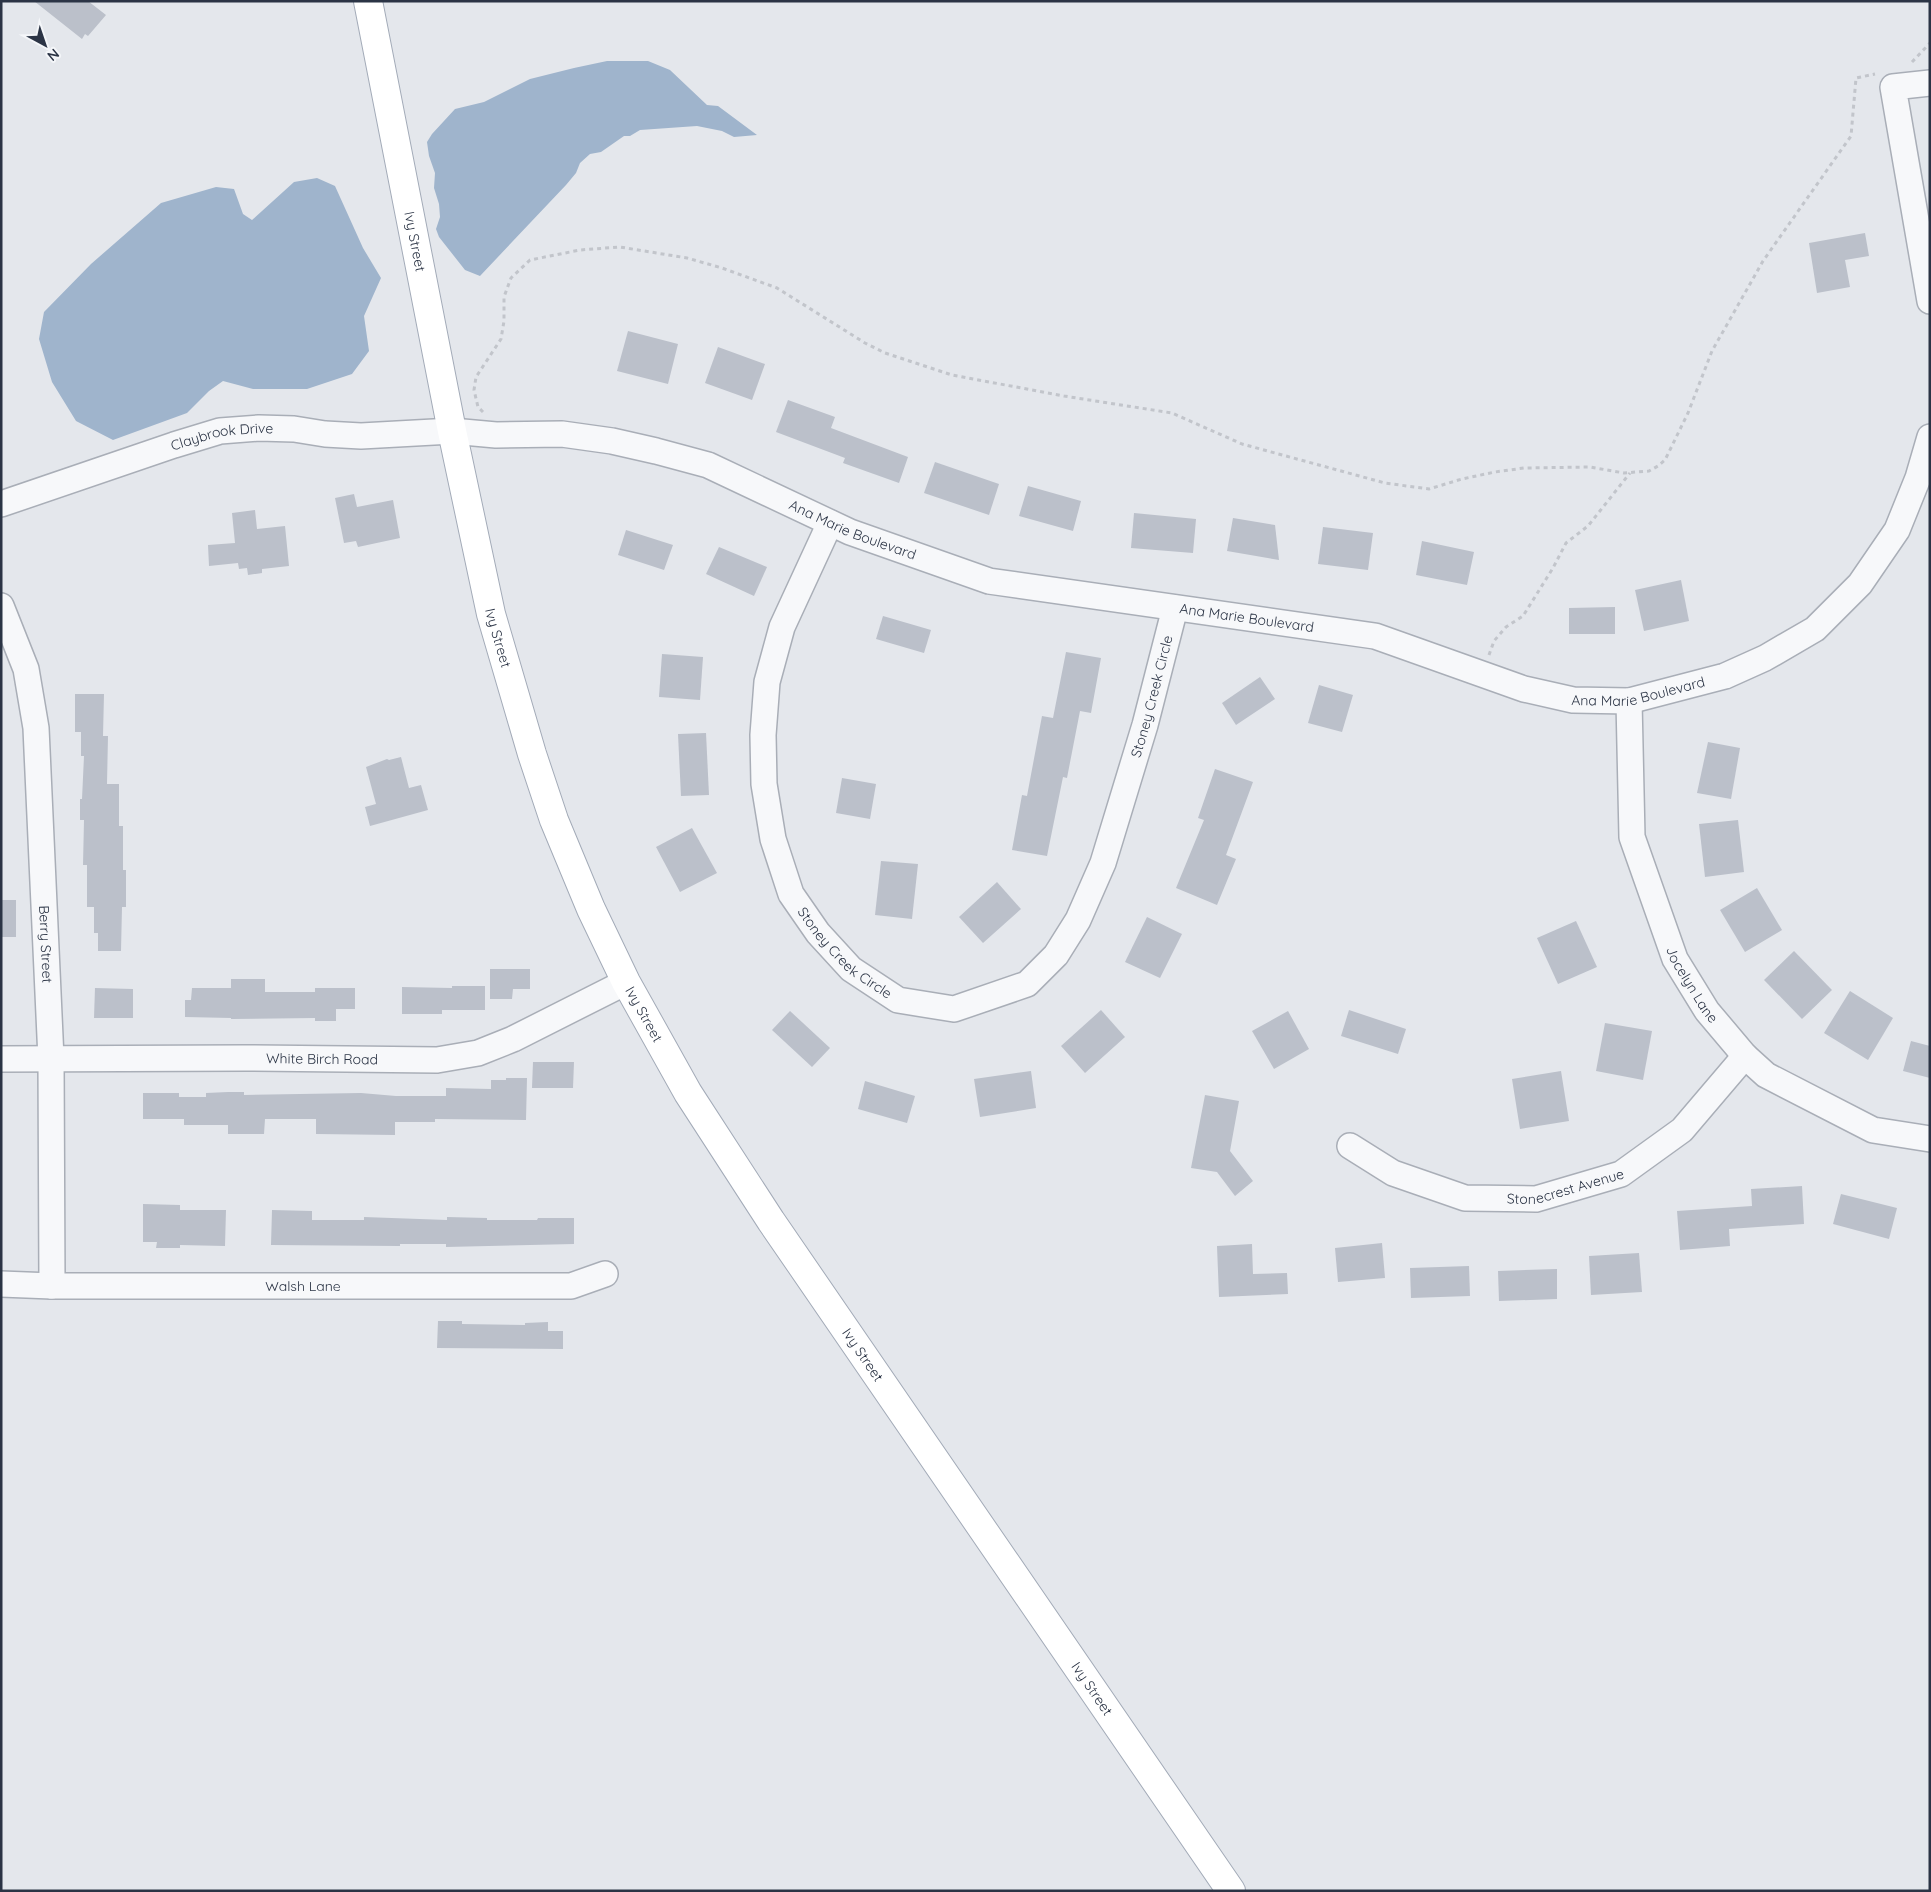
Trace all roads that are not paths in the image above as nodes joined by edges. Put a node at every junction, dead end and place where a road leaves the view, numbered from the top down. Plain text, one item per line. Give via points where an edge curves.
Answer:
1 (368, 1) edge
2 (1930, 83) edge
3 (1930, 301) edge
4 (452, 432) junction
5 (1930, 437) edge
6 (1, 504) edge
7 (830, 523) junction
8 (1, 606) edge
9 (1175, 608) junction
10 (1629, 701) junction
11 (626, 982) junction
12 (1745, 1056) junction
13 (1, 1059) edge
14 (51, 1059) junction
15 (1930, 1139) edge
16 (1350, 1146) dead end
17 (605, 1274) dead end
18 (1, 1284) edge
19 (52, 1286) junction
20 (1231, 1891) edge

1 - 4 main road, Ivy Street
2 - 3 street via 1893,87
4 - 6 street, Claybrook Drive via 361,436 259,428 220,432
4 - 7 street, Ana Marie Boulevard via 562,434 656,450 708,465
4 - 11 main road, Ivy Street via 491,614 532,754 554,820
5 - 10 street, Ana Marie Boulevard via 1897,530 1860,584 1815,629 1765,658 1725,676
7 - 9 street, Ana Marie Boulevard via 989,581
7 - 9 street, Stoney Creek Circle via 782,627 767,682 764,784 773,839 791,894 818,932 851,969 898,1000 954,1009 1027,984 1056,955 1078,920 1103,863 1146,725
8 - 14 street, Berry Street via 26,669 36,728
9 - 10 street, Ana Marie Boulevard via 1375,636 1524,689 1573,700
10 - 12 street, Jocelyn Lane via 1632,837 1675,960 1707,1011
11 - 14 street, White Birch Road via 513,1040 478,1054 437,1060
11 - 20 main road, Ivy Street via 688,1094 771,1221
12 - 15 street, Jocelyn Lane via 1766,1076 1873,1130
12 - 16 street, Stonecrest Avenue via 1682,1130 1621,1174 1536,1200 1465,1198 1393,1173
13 - 14 street, White Birch Road
14 - 19 street, Berry Street
17 - 19 street, Walsh Lane via 571,1286
18 - 19 street, Walsh Lane

